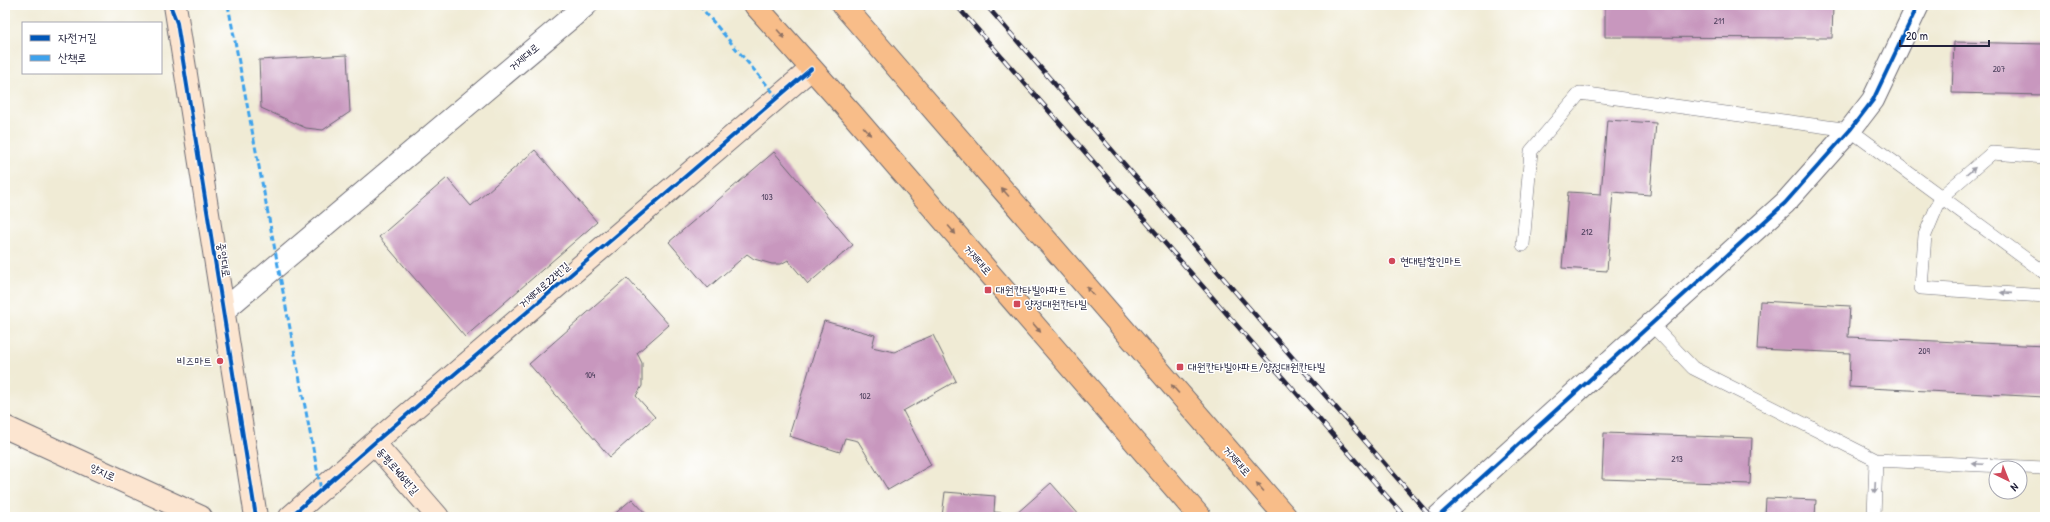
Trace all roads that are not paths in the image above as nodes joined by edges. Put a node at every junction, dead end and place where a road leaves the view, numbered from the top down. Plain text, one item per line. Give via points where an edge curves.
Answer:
1 (586, 5) edge
2 (755, 5) edge
3 (843, 5) edge
4 (1918, 5) edge
5 (176, 10) edge
6 (811, 69) junction
7 (1850, 130) junction
8 (2045, 157) edge
9 (1941, 196) junction
10 (1523, 244) dead end
11 (2045, 272) edge
12 (2045, 296) edge
13 (223, 311) junction
14 (1650, 323) junction
15 (5, 427) edge
16 (374, 443) junction
17 (1876, 460) junction
18 (2045, 468) edge
19 (201, 517) edge
20 (256, 517) edge
21 (290, 517) edge
22 (438, 517) edge
23 (1200, 517) edge
24 (1286, 517) edge
25 (1438, 517) edge
26 (1874, 517) edge

1 - 13 street, 거제대로
2 -> 6 main road, 거제대로
24 -> 3 main road, 거제대로
4 - 7 street via 1873,100
5 - 13 street, 중앙대로
6 - 16 street, 거제대로22번길
6 -> 23 main road, 거제대로
7 - 9 lane
7 - 10 lane via 1580,93 1531,151
7 - 14 street via 1785,203
9 -> 8 lane via 1992,153
9 - 11 lane
12 -> 9 lane via 1922,288 1925,236
13 - 20 street, 중앙대로
14 - 17 lane via 1693,368
14 - 25 street
15 - 19 street, 양지로
16 - 21 street, 거제대로22번길
16 - 22 street, 동평로406번길
18 -> 17 lane
17 -> 26 lane

